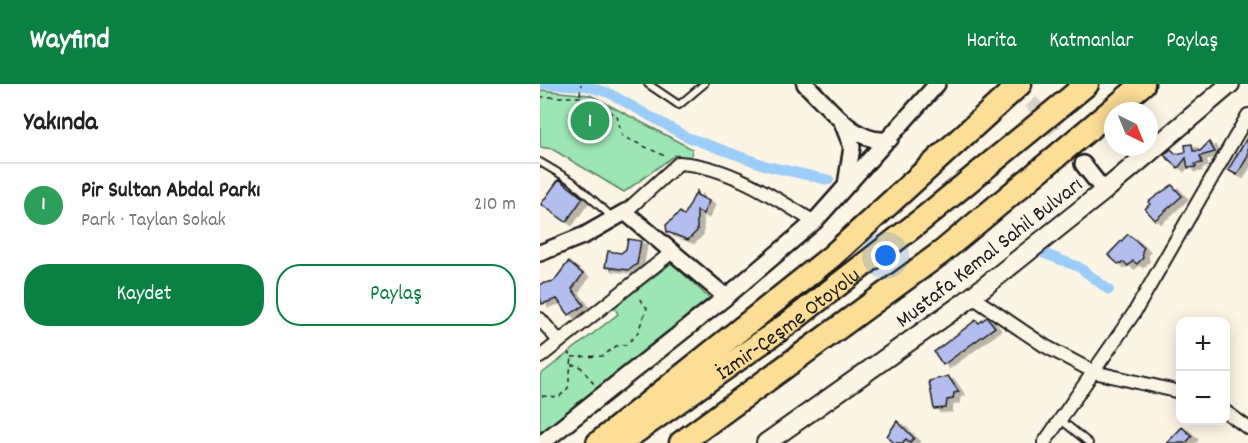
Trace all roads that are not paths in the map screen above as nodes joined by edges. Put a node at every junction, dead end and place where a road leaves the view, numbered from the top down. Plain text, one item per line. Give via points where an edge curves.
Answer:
1 (648, 84) edge
2 (704, 84) edge
3 (806, 84) edge
4 (937, 84) edge
5 (1020, 84) edge
6 (1087, 84) edge
7 (1143, 84) edge
8 (1230, 84) edge
9 (1248, 115) edge
10 (890, 139) junction
11 (856, 140) junction
12 (540, 162) edge
13 (869, 162) junction
14 (1083, 164) tunnel mouth
15 (845, 189) junction
16 (1104, 191) junction
17 (620, 216) junction
18 (814, 222) junction
19 (540, 253) edge
20 (671, 253) junction
21 (972, 296) junction
22 (726, 297) junction
23 (540, 319) edge
24 (559, 341) junction
25 (540, 357) edge
26 (1094, 372) junction
27 (1176, 391) edge
28 (1230, 415) edge
29 (1061, 420) junction
30 (1248, 428) edge
31 (542, 443) edge
32 (598, 443) edge
33 (620, 443) edge
34 (681, 443) edge
35 (766, 443) edge
36 (1044, 443) edge
37 (1089, 443) edge

1 - 2 lane via 680,105
3 - 11 street
4 - 10 street
5 - 32 highway via 832,256
6 - 33 highway, İzmir-Çeşme Otoyolu via 789,323
7 - 34 highway, İzmir-Çeşme Otoyolu via 942,252
8 - 16 main road, Mustafa Kemal Sahil Bulvarı
9 - 26 street via 1134,313
10 - 11 street
10 - 13 street
11 - 13 street via 868,150
11 - 15 street
12 - 17 lane
13 - 15 street
14 - 16 street
15 - 18 street
16 - 21 main road, Mustafa Kemal Sahil Bulvarı
17 - 18 street via 679,163 715,168 780,200
17 - 19 street
17 - 20 street
18 - 22 street
20 - 22 street
20 - 24 street
21 - 26 street via 1045,346
21 - 35 main road, Mustafa Kemal Sahil Bulvarı
22 - 31 street
23 - 24 street
24 - 25 street
26 - 27 street
26 - 29 street
28 - 30 street
29 - 36 street
29 - 37 lane

